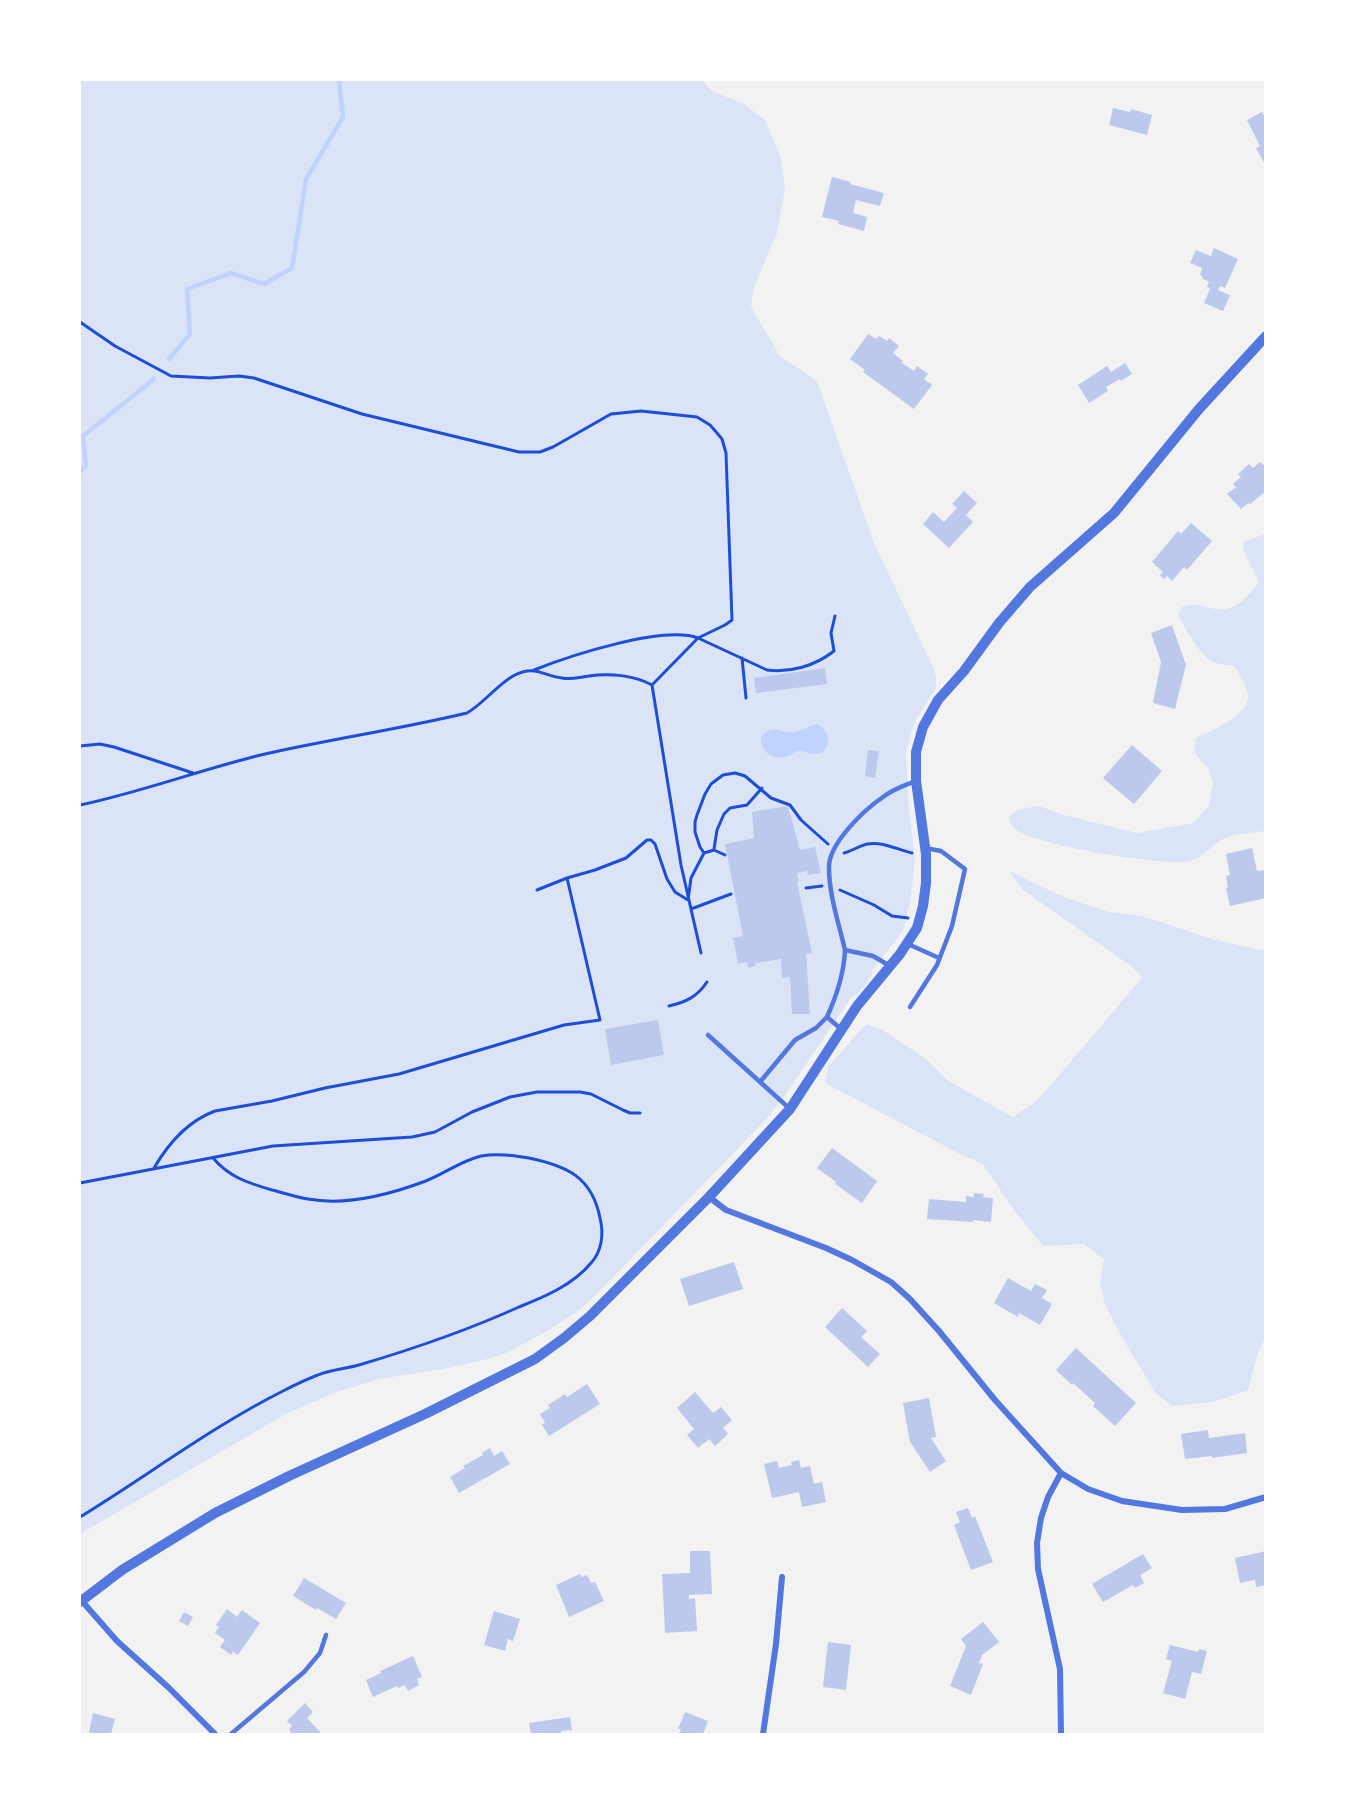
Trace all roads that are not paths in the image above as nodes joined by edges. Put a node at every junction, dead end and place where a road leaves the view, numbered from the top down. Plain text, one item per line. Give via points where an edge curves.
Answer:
1 (1266, 336) edge
2 (916, 781) junction
3 (925, 851) junction
4 (908, 944) junction
5 (845, 950) junction
6 (939, 958) junction
7 (890, 966) junction
8 (910, 1007) dead end
9 (827, 1017) junction
10 (841, 1029) junction
11 (708, 1035) dead end
12 (760, 1082) junction
13 (790, 1108) junction
14 (709, 1197) junction
15 (1061, 1473) junction
16 (1266, 1497) edge
17 (782, 1577) dead end
18 (80, 1601) edge
19 (326, 1635) dead end
20 (215, 1734) edge
21 (231, 1734) edge
22 (763, 1734) edge
23 (1061, 1734) edge

1 - 2 street via 1199,409 1114,513 1030,587 938,700 918,741
2 - 3 street
2 - 5 lane via 883,796 834,849 828,867
3 - 4 street via 925,893 917,928
3 - 6 lane via 941,851 964,869 952,926
4 - 6 lane
4 - 7 street
5 - 7 lane via 873,956
5 - 9 lane via 840,985
6 - 8 lane
7 - 10 street
9 - 10 lane
9 - 12 lane via 795,1040
10 - 13 street
11 - 12 lane
12 - 13 lane
13 - 14 street
14 - 15 street via 726,1210 826,1248 891,1282 939,1330
14 - 18 street via 590,1316 535,1359 215,1513 122,1570
15 - 16 street via 1088,1489 1122,1501 1163,1508 1225,1509
15 - 23 street via 1048,1497 1037,1543 1038,1569 1060,1669
17 - 22 street
18 - 20 street
19 - 21 lane via 320,1653 304,1672

